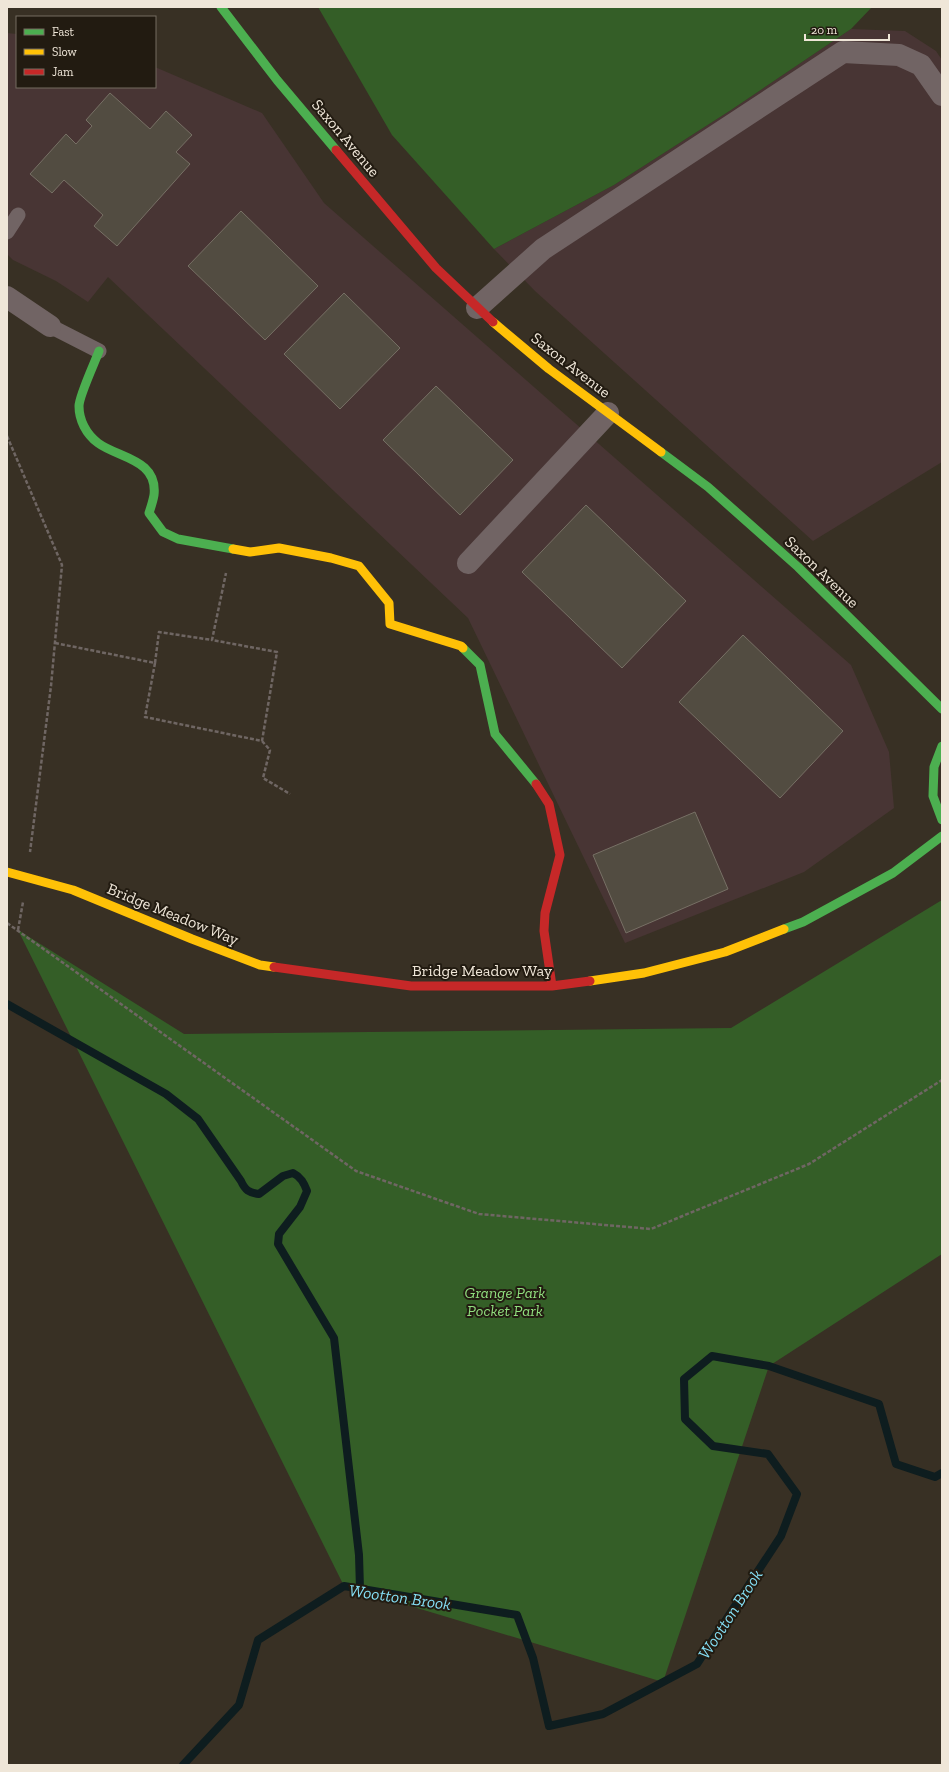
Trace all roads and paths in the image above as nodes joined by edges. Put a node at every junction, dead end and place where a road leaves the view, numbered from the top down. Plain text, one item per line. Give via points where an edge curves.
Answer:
1 (221, 7) edge
2 (942, 95) edge
3 (18, 215) dead end
4 (7, 232) edge
5 (7, 298) edge
6 (477, 308) junction
7 (50, 326) joint
8 (99, 351) joint
9 (608, 414) junction
10 (7, 436) edge
11 (231, 549) junction
12 (468, 563) dead end
13 (212, 640) junction
14 (55, 643) junction
15 (155, 663) junction
16 (942, 709) edge
17 (262, 741) junction
18 (942, 746) edge
19 (290, 794) dead end
20 (942, 820) edge
21 (942, 836) edge
22 (7, 872) edge
23 (27, 877) junction
24 (7, 922) edge
25 (18, 930) junction
26 (552, 986) junction
27 (942, 1080) edge

1 - 6 street, Saxon Avenue via 277,80 436,268
2 - 6 street via 920,65 899,55 843,52 543,249
3 - 4 lane
5 - 7 street
6 - 9 street, Saxon Avenue via 549,369
7 - 8 lane
8 - 11 street via 79,404 80,418 86,430 98,443 145,468 153,481 154,495 149,513 163,532 178,539
9 - 12 street
9 - 16 street, Saxon Avenue via 708,487 781,552
10 - 14 path via 62,565
11 - 13 path
11 - 26 street via 250,552 279,548 359,566 389,603 390,624 461,646 480,665 495,734 534,781 549,804 557,836 560,855 545,913 544,931
13 - 15 path via 159,632
13 - 17 path via 277,652
14 - 15 path
14 - 23 path
15 - 17 path via 145,717
17 - 19 path via 270,750 263,778
18 - 20 street via 934,767 933,796
21 - 26 street, Bridge Meadow Way via 894,873 803,922 725,952 644,973
22 - 23 street, Bridge Meadow Way
23 - 25 path
23 - 26 street, Bridge Meadow Way via 73,890 260,965 411,986
24 - 25 path
25 - 27 path via 356,1172 479,1214 651,1229 808,1164

